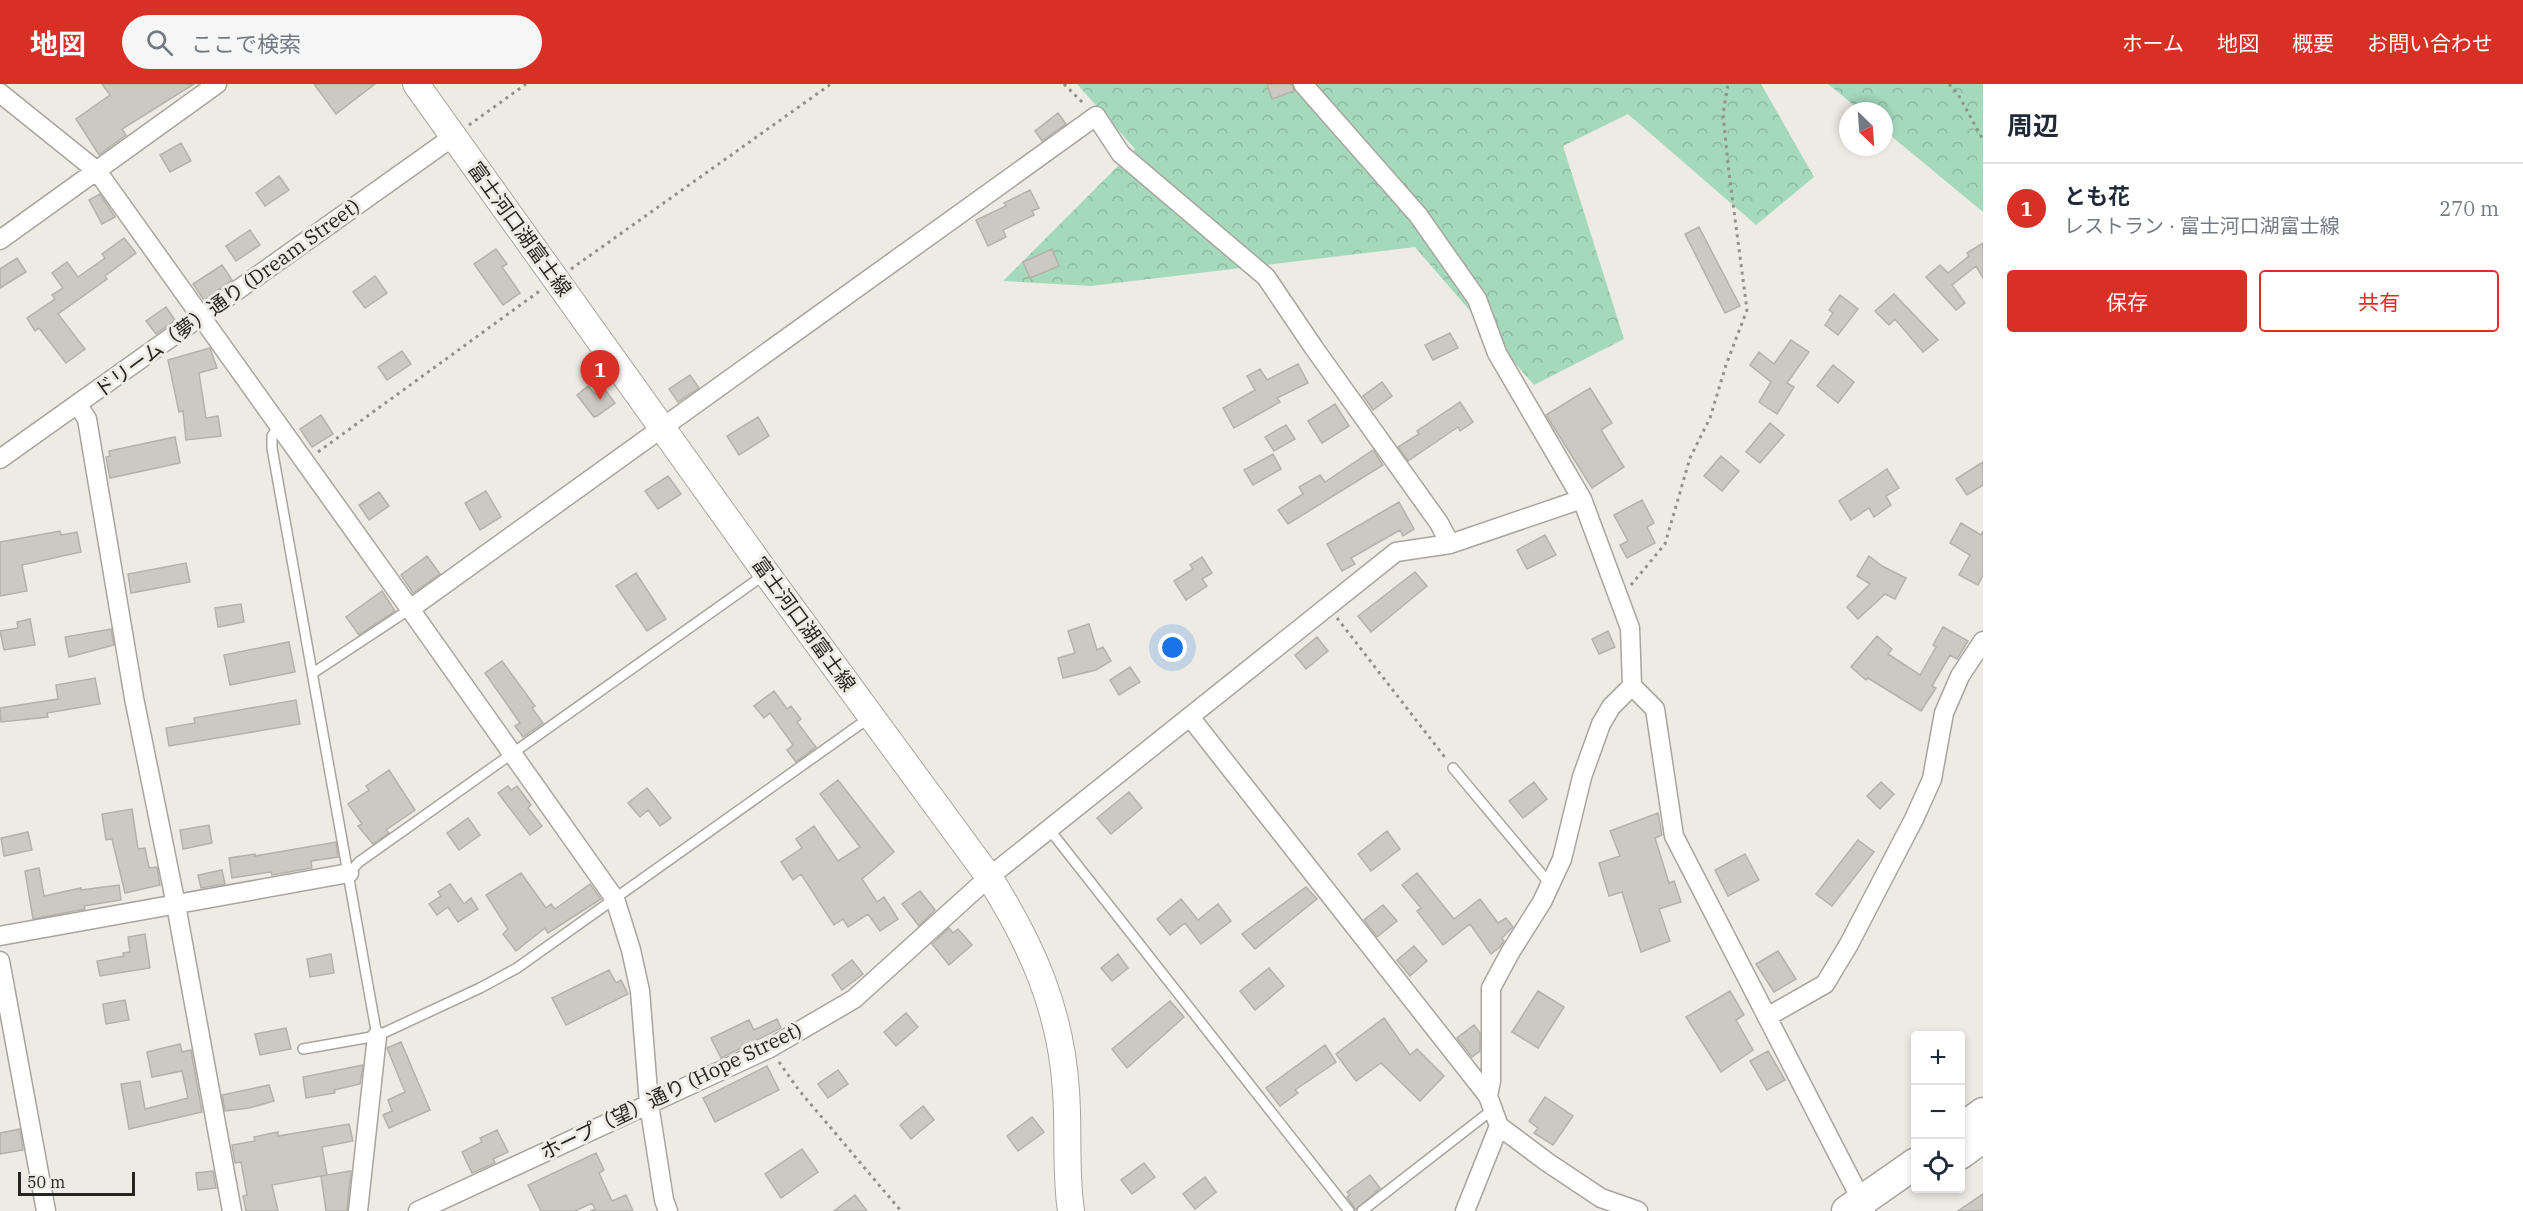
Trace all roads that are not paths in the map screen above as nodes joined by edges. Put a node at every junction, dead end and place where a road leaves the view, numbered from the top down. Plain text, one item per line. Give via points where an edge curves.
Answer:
1 (217, 84) edge
2 (416, 84) edge
3 (1303, 84) edge
4 (0, 93) edge
5 (454, 136) junction
6 (97, 171) junction
7 (0, 240) edge
8 (200, 316) junction
9 (77, 405) junction
10 (278, 427) junction
11 (663, 427) junction
12 (0, 459) edge
13 (1582, 499) junction
14 (1450, 544) junction
15 (766, 573) junction
16 (410, 609) junction
17 (1983, 641) edge
18 (313, 673) junction
19 (1632, 687) junction
20 (871, 716) junction
21 (1190, 717) junction
22 (512, 753) junction
23 (1453, 768) road end
24 (1049, 829) junction
25 (349, 873) junction
26 (990, 877) junction
27 (1550, 884) junction
28 (615, 899) junction
29 (176, 905) junction
30 (0, 936) edge
31 (0, 961) edge
32 (1767, 1017) junction
33 (377, 1036) junction
34 (303, 1049) dead end
35 (649, 1104) junction
36 (1493, 1111) junction
37 (1983, 1113) edge
38 (1965, 1126) edge
39 (1983, 1137) edge
40 (1965, 1150) edge
41 (1911, 1167) edge
42 (1911, 1188) edge
43 (1864, 1208) edge
44 (46, 1211) edge
45 (232, 1211) edge
46 (358, 1211) edge
47 (418, 1211) edge
48 (668, 1211) edge
49 (1071, 1211) edge
50 (1349, 1211) edge
51 (1362, 1211) edge
52 (1465, 1211) edge
53 (1638, 1211) edge

1 - 6 street
2 - 5 main road, 富士河口湖富士線
3 - 13 street via 1418,215 1477,299 1497,353
4 - 6 street
5 - 8 street, ドリーム（夢）通り (Dream Street)
5 - 11 main road, 富士河口湖富士線
6 - 7 street
6 - 8 street
8 - 9 street, ドリーム（夢）通り (Dream Street)
8 - 10 street
9 - 12 street, ドリーム（夢）通り (Dream Street)
9 - 29 street via 87,419 134,698
10 - 16 street
10 - 18 lane via 272,436 272,448
11 - 14 street via 1096,117 1122,154 1266,277
11 - 15 main road, 富士河口湖富士線
11 - 16 street
13 - 14 street, ホープ（望）通り (Hope Street)
13 - 19 street via 1630,628
14 - 21 street, ホープ（望）通り (Hope Street) via 1396,552
15 - 20 main road, 富士河口湖富士線
15 - 22 lane
16 - 18 lane
16 - 22 street
17 - 32 street via 1960,676 1944,713 1928,789 1849,944 1825,984
18 - 25 lane
19 - 27 street via 1611,707 1601,724 1582,777 1562,859
19 - 32 street via 1655,709 1674,836
20 - 26 main road, 富士河口湖富士線
20 - 28 lane
21 - 24 street, ホープ（望）通り (Hope Street)
21 - 36 street
22 - 25 lane
22 - 28 street
23 - 27 lane
24 - 26 street, ホープ（望）通り (Hope Street)
24 - 50 lane
25 - 29 street
25 - 33 lane
26 - 35 street, ホープ（望）通り (Hope Street) via 854,999 770,1048
26 - 49 main road, 富士河口湖富士線 via 1032,953 1052,1005 1066,1091
27 - 36 street via 1491,988
28 - 33 lane via 517,968
28 - 35 street via 640,991
29 - 30 street
29 - 45 street
31 - 44 street
32 - 43 street
33 - 34 lane
33 - 46 street
35 - 47 street, ホープ（望）通り (Hope Street)
35 - 48 street
36 - 51 lane
36 - 52 street
36 - 53 street via 1547,1162 1601,1198
37 - 38 highway
39 - 40 highway
41 - 43 highway
42 - 43 highway

